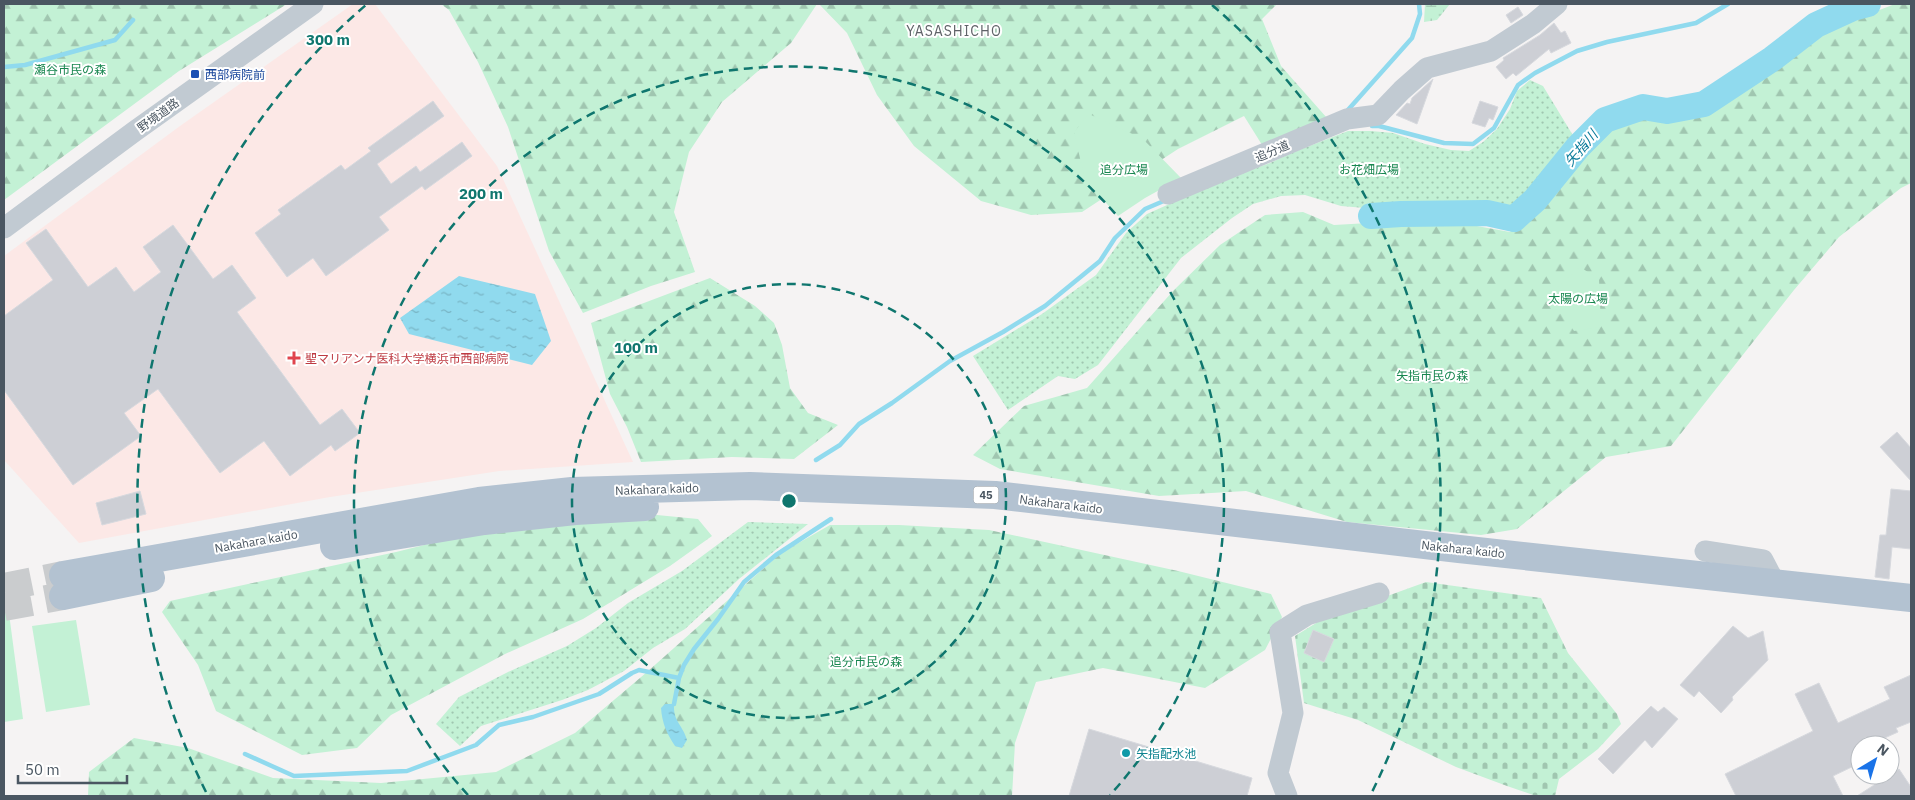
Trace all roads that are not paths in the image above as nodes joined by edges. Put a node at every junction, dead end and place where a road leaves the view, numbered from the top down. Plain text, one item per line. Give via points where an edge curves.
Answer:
1 (313, 4) edge
2 (1557, 4) edge
3 (1168, 194) dead end
4 (4, 228) edge
5 (1705, 551) dead end
6 (1775, 583) junction
7 (1379, 593) dead end
8 (1911, 598) edge
9 (1911, 613) edge
10 (1287, 796) edge

1 - 4 street, 野境道路
2 - 3 street, 追分道 via 1491,51 1427,68 1378,115 1347,119
5 - 6 street via 1763,560
6 - 8 main road, Nakahara kaido / 45
6 - 9 main road, Nakahara kaido / 45 via 995,496 750,486 572,491 480,501 63,586 202,568 484,520 575,511 756,504 880,506 992,513
7 - 10 street via 1307,615 1280,632 1293,713 1278,773

